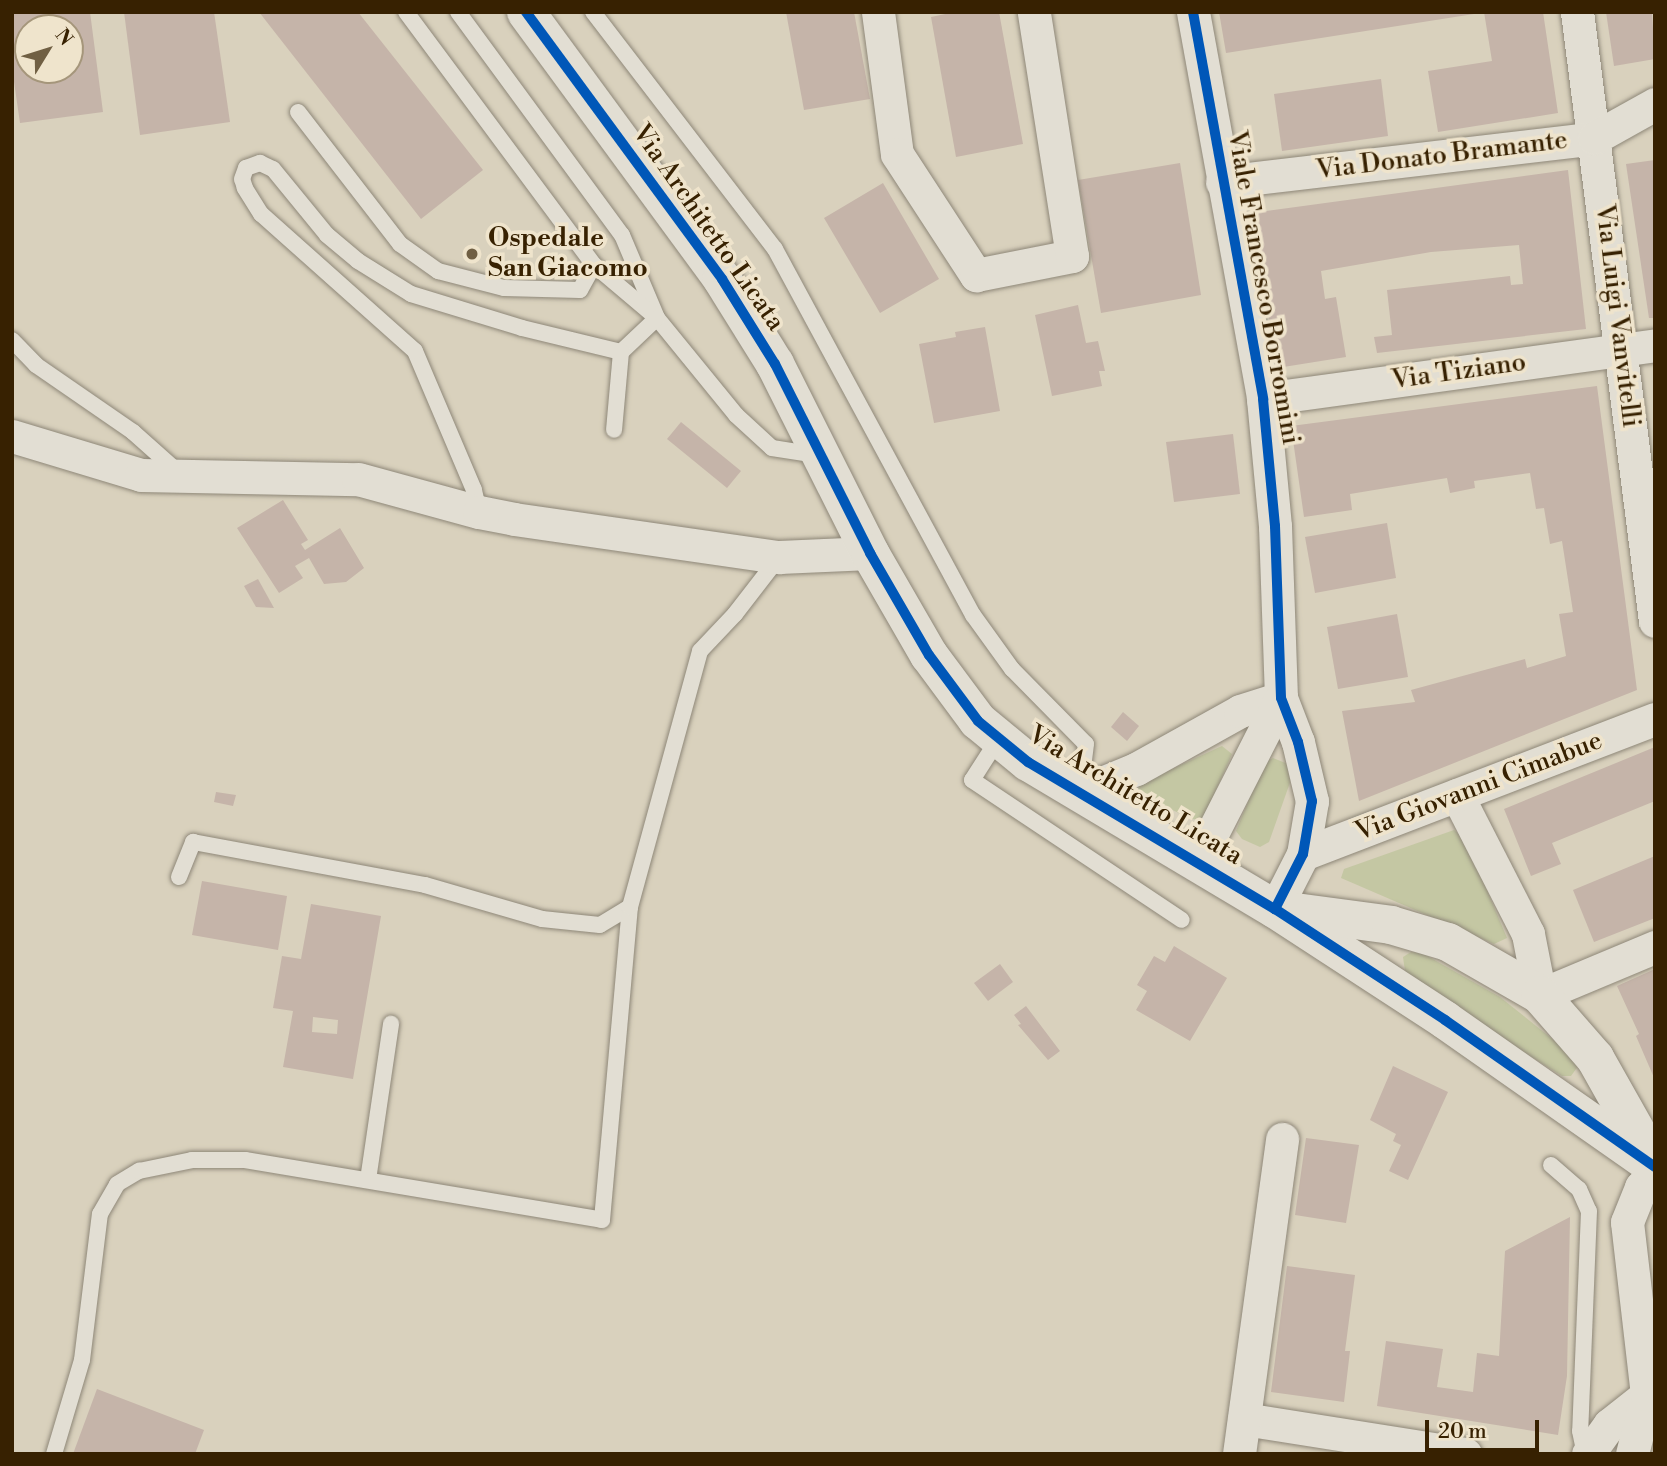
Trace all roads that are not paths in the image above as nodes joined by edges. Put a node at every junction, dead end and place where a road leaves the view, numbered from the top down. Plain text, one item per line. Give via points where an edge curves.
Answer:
1 (406, 12) edge
2 (458, 12) edge
3 (526, 12) edge
4 (593, 12) edge
5 (878, 12) edge
6 (1034, 12) edge
7 (1193, 12) edge
8 (1577, 12) edge
9 (1655, 104) edge
10 (298, 113) dead end
11 (1594, 138) junction
12 (1222, 183) junction
13 (594, 265) junction
14 (657, 318) junction
15 (12, 340) edge
16 (1655, 345) edge
17 (1622, 348) junction
18 (621, 352) junction
19 (1263, 400) junction
20 (614, 430) dead end
21 (17, 443) edge
22 (823, 455) junction
23 (182, 475) junction
24 (479, 512) junction
25 (870, 553) junction
26 (779, 557) junction
27 (1655, 621) edge
28 (1281, 698) junction
29 (1655, 719) edge
30 (999, 738) junction
31 (1080, 792) junction
32 (1457, 795) junction
33 (1303, 854) junction
34 (1198, 861) junction
35 (179, 877) dead end
36 (630, 907) junction
37 (1275, 909) junction
38 (1182, 920) dead end
39 (1655, 947) edge
40 (1540, 995) junction
41 (391, 1024) dead end
42 (1282, 1139) dead end
43 (1655, 1165) edge
44 (1551, 1166) dead end
45 (1655, 1174) edge
46 (368, 1180) junction
47 (1647, 1395) junction
48 (1244, 1419) junction
49 (54, 1454) edge
50 (1239, 1454) edge
51 (1465, 1454) edge
52 (1586, 1454) edge
53 (1632, 1454) edge

1 - 13 lane
2 - 14 lane via 622,235
3 - 22 street, Via Architetto Licata via 722,279 775,363
4 - 31 lane via 775,249 973,615 1012,669 1086,744
5 - 6 street via 897,154 976,275 1072,256
7 - 12 street, Viale Francesco Borromini
8 - 11 street, Via Luigi Vanvitelli
9 - 11 street, Via Donato Bramante
10 - 13 lane via 400,244 438,271 504,288 580,290
11 - 12 street, Via Donato Bramante
11 - 17 street, Via Luigi Vanvitelli
12 - 19 street, Viale Francesco Borromini
13 - 14 lane
14 - 18 lane
14 - 22 lane via 736,415 772,449
15 - 23 lane via 36,365 133,432
16 - 17 street, Via Tiziano
17 - 19 street, Via Tiziano
17 - 27 street, Via Luigi Vanvitelli
18 - 20 lane
18 - 24 lane via 411,294 327,235 273,169 260,163 246,168 242,179 261,214 415,351 474,489
19 - 28 street, Viale Francesco Borromini via 1275,526
21 - 23 street via 141,475
22 - 25 street, Via Architetto Licata
23 - 24 street via 358,479
24 - 26 street
25 - 26 street
25 - 30 street, Via Architetto Licata via 929,655 978,721
26 - 36 lane via 700,651
28 - 31 street via 1240,710 1136,769
28 - 33 street via 1298,742 1312,801
28 - 34 street
29 - 32 street, Via Giovanni Cimabue
30 - 31 street, Via Architetto Licata via 1028,762
30 - 38 lane via 972,780
31 - 34 street, Via Architetto Licata
32 - 33 street, Via Giovanni Cimabue
32 - 40 street via 1528,934
33 - 37 street
34 - 37 street, Via Architetto Licata
35 - 36 lane via 193,842 425,885 542,919 600,925
36 - 46 lane via 602,1220
37 - 40 street via 1391,925 1448,942
37 - 43 street, Via Architetto Licata
39 - 40 street
40 - 43 street via 1595,1058
41 - 46 lane
42 - 48 street
44 - 52 lane via 1579,1189 1589,1210 1580,1431
45 - 47 street via 1641,1187 1627,1222
46 - 49 lane via 245,1160 192,1160 139,1171 117,1184 100,1214 82,1360
47 - 52 street via 1609,1425
47 - 53 street
48 - 50 street
48 - 51 street

